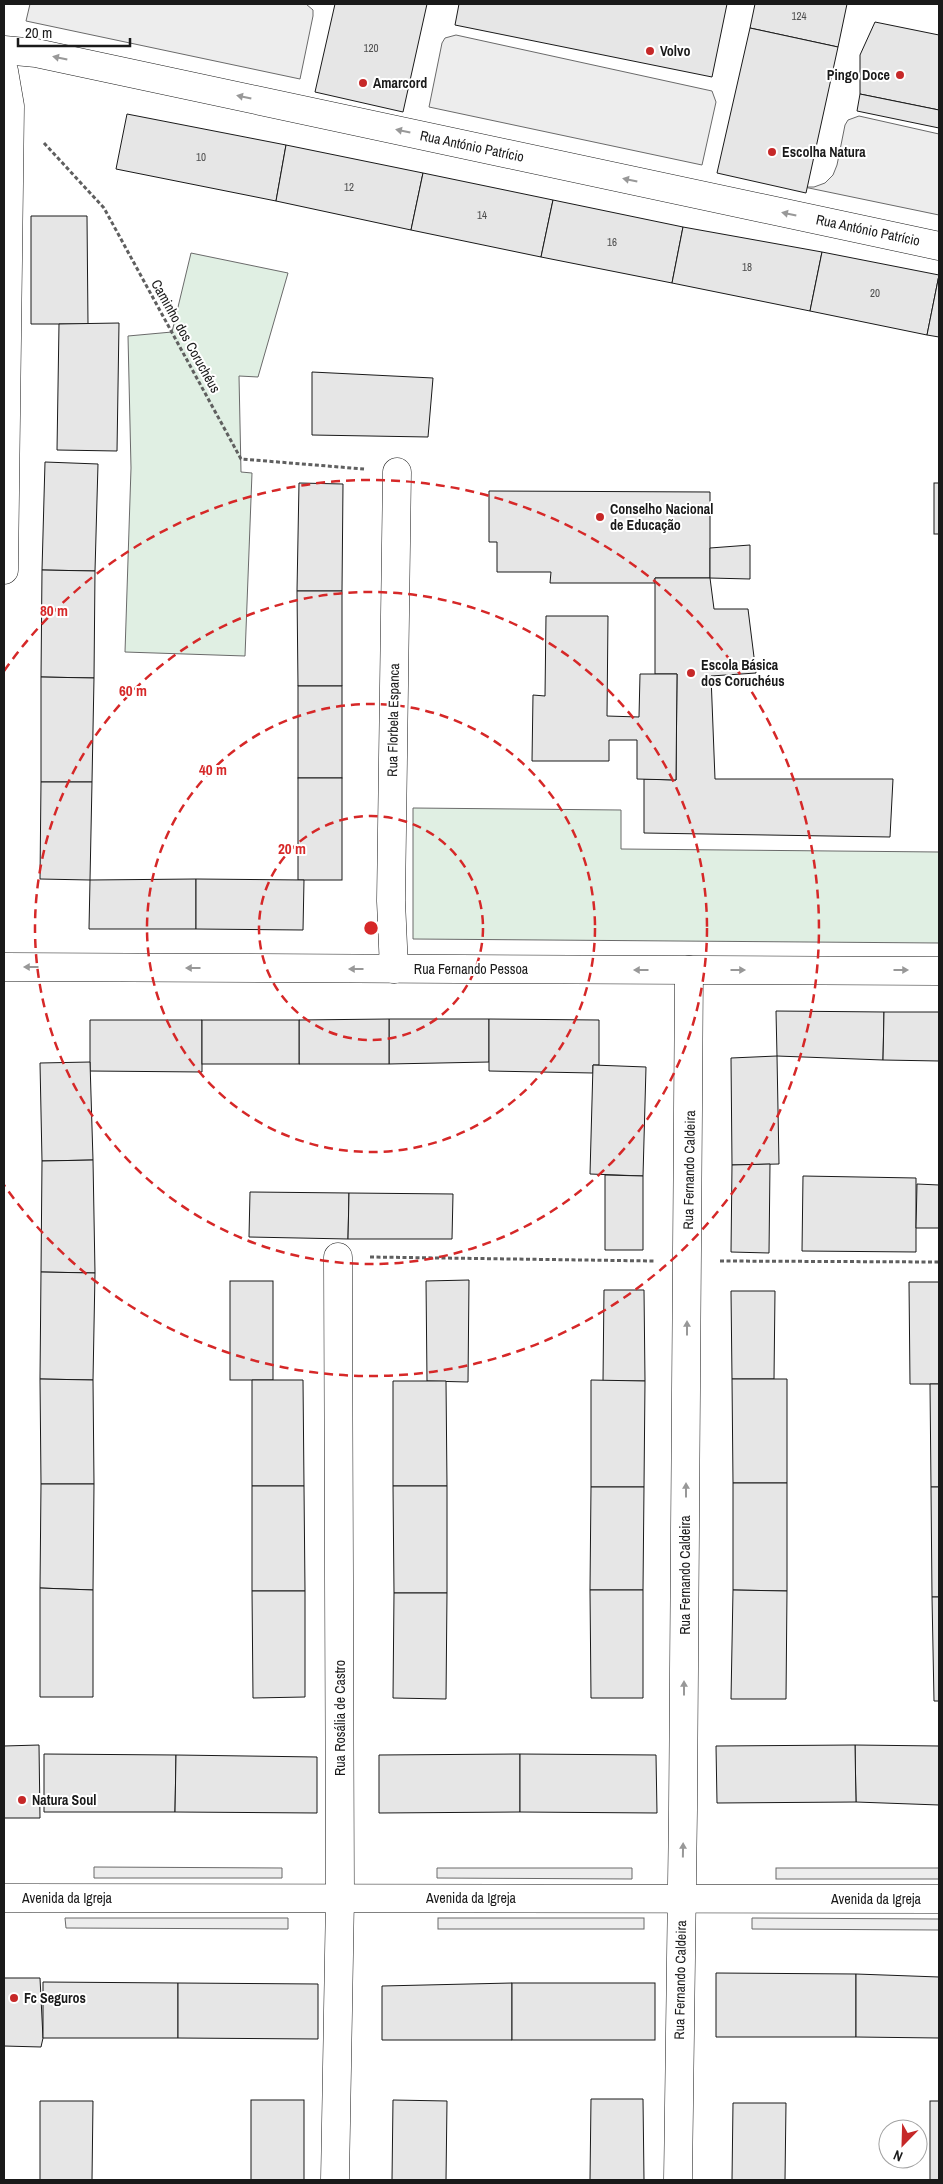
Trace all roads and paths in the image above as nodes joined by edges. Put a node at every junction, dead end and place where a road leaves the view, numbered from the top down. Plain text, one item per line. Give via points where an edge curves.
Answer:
1 (4, 50) edge
2 (4, 70) edge
3 (10, 106) junction
4 (939, 246) edge
5 (5, 397) edge
6 (397, 472) joint
7 (4, 570) edge
8 (4, 967) edge
9 (394, 969) junction
10 (690, 970) junction
11 (939, 971) edge
12 (338, 1256) joint
13 (939, 1262) edge
14 (688, 1264) junction
15 (4, 1898) edge
16 (340, 1898) junction
17 (682, 1899) junction
18 (939, 1899) edge
19 (335, 2180) edge
20 (678, 2180) edge

4 -> 1 street, Rua António Patrício via 36,53
2 - 3 street
3 - 5 street
3 - 6 path, Caminho dos Coruchéus via 104,208 240,459
5 - 7 street
6 - 9 street, Rua Florbela Espanca via 390,901
9 -> 8 street, Rua Fernando Pessoa
10 -> 9 street, Rua Fernando Pessoa
10 -> 11 street, Rua Fernando Pessoa
10 - 14 street, Rua Fernando Caldeira
12 - 14 path via 633,1260
12 - 16 street, Rua Rosália de Castro
13 - 14 path via 726,1260
17 -> 14 street, Rua Fernando Caldeira
15 - 16 street, Avenida da Igreja
16 - 17 street, Avenida da Igreja
16 - 19 street, Rua Rosália de Castro
17 - 18 street, Avenida da Igreja
17 - 20 street, Rua Fernando Caldeira

